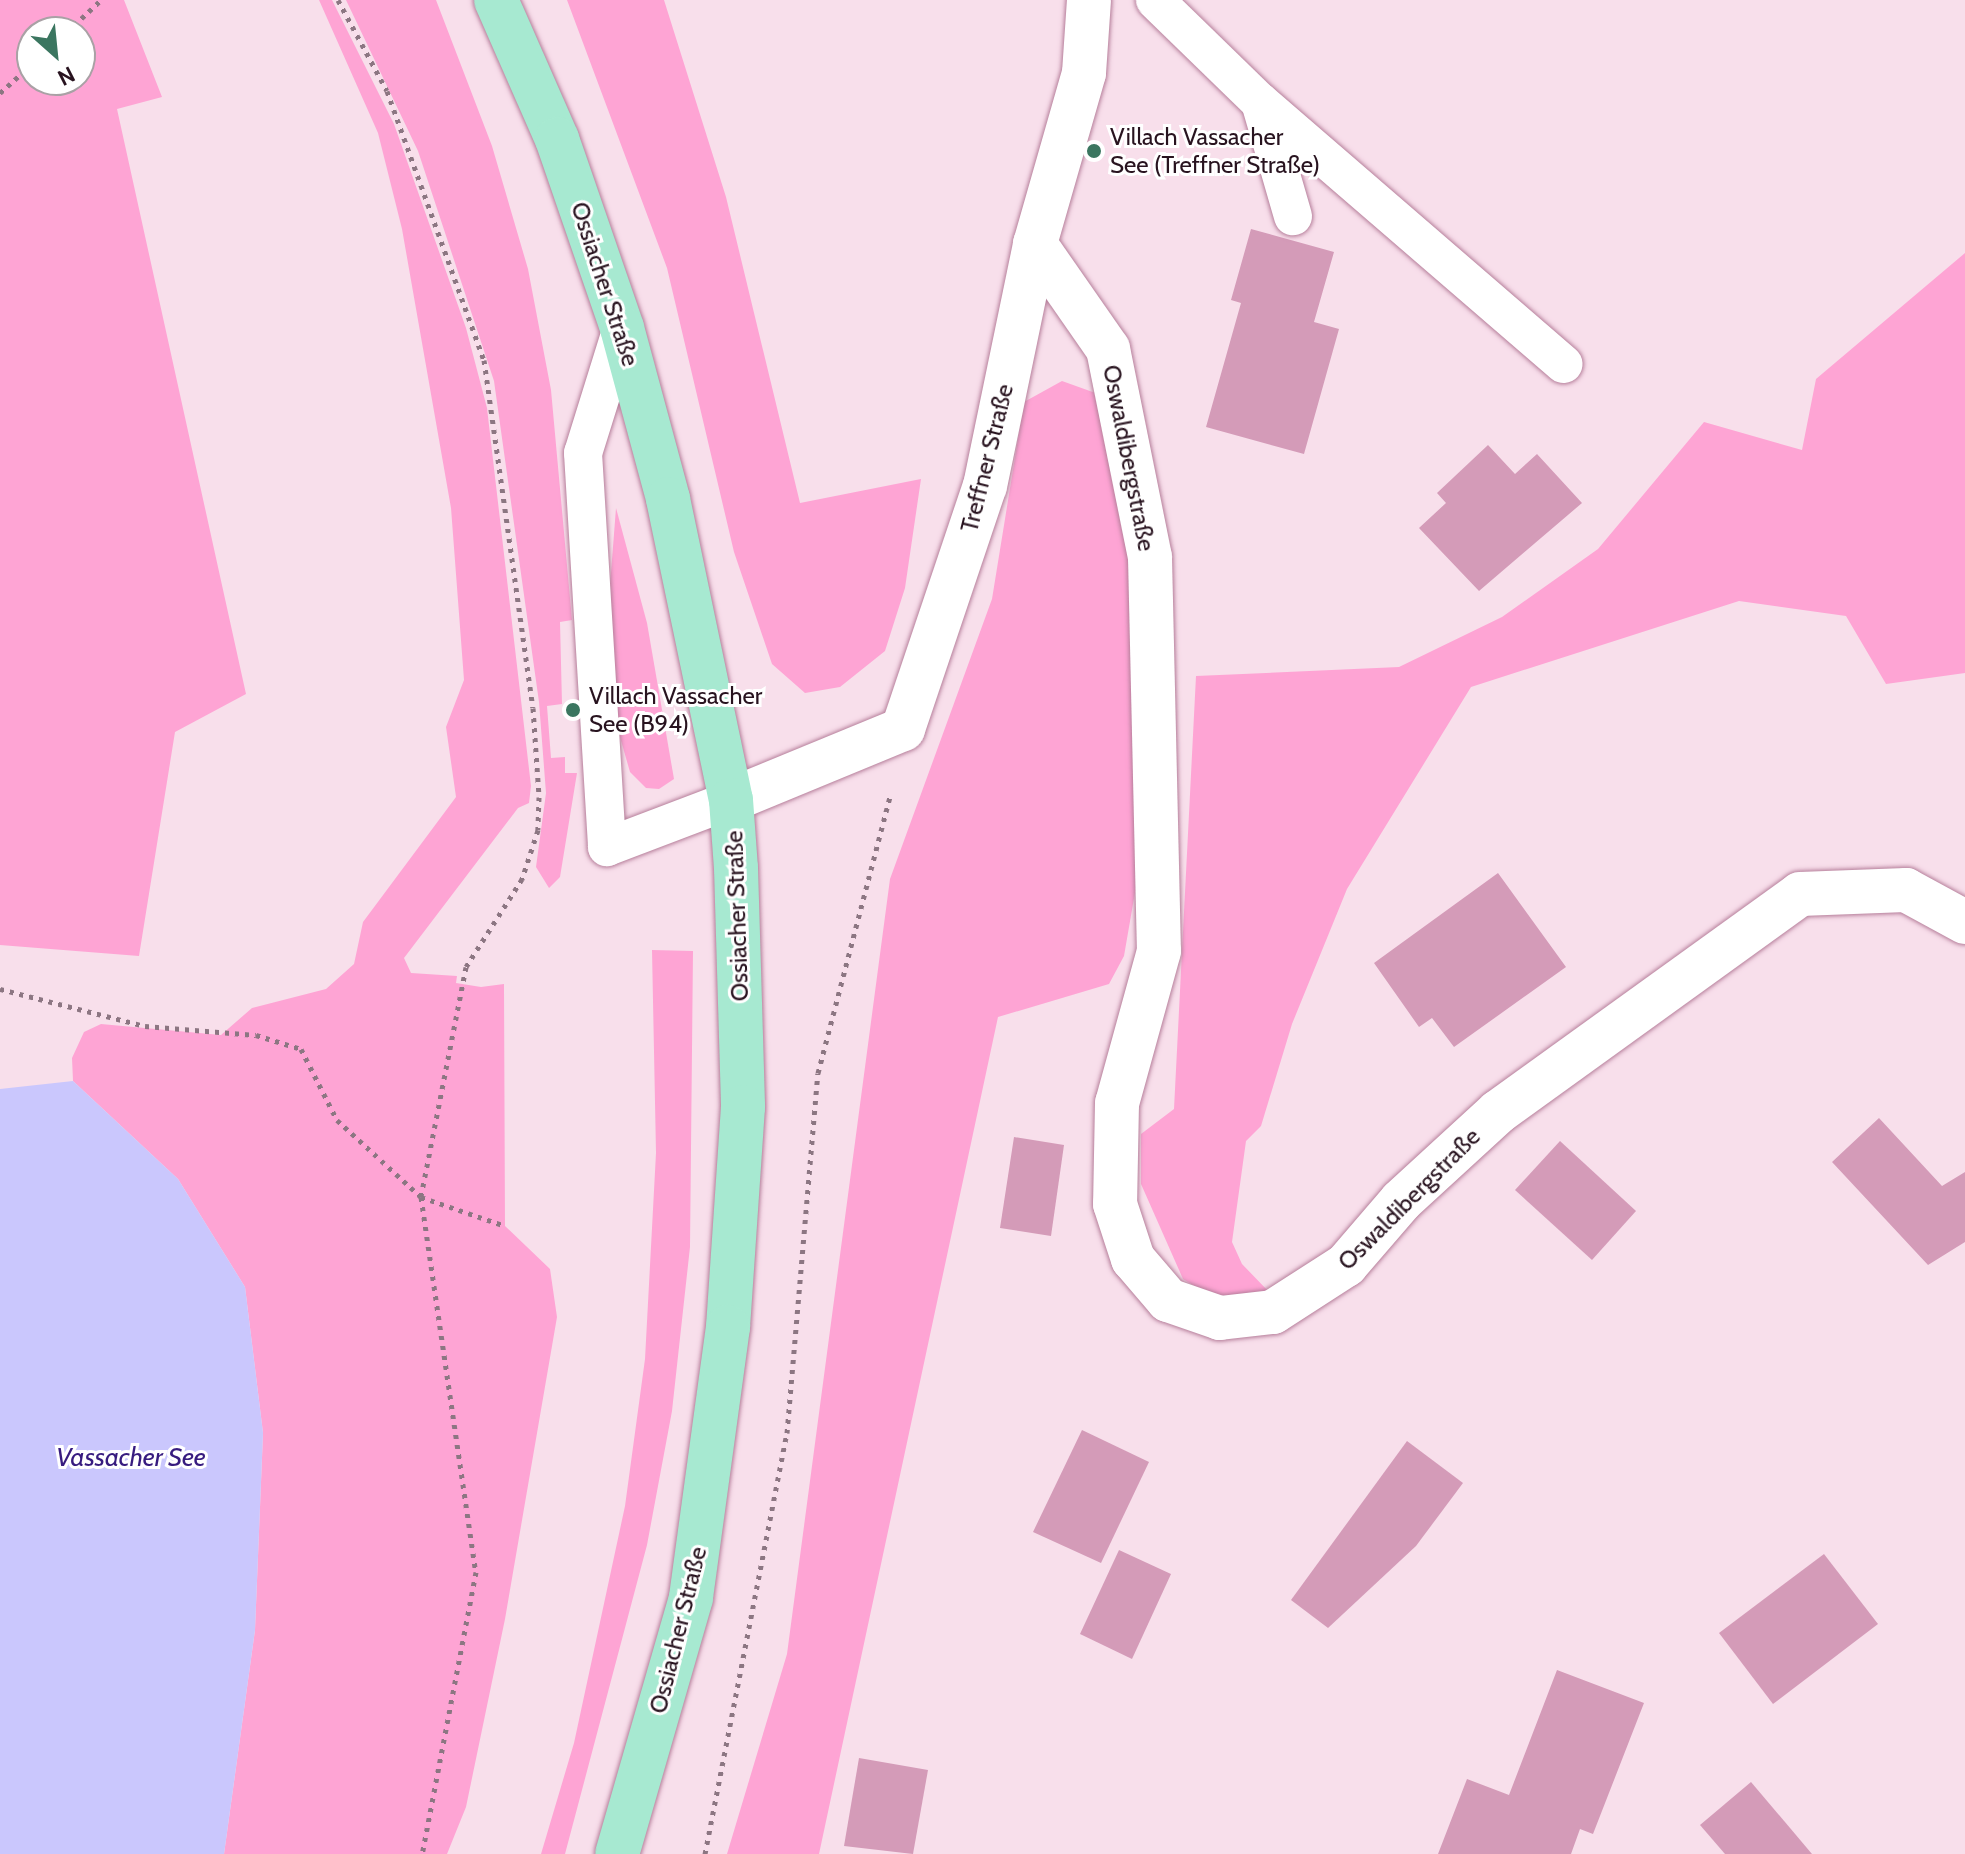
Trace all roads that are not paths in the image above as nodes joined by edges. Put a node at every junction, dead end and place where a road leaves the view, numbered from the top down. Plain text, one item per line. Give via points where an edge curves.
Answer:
1 (496, 0) edge
2 (1089, 0) edge
3 (1155, 0) edge
4 (1260, 102) junction
5 (1293, 216) dead end
6 (1035, 244) junction
7 (622, 328) junction
8 (1564, 364) dead end
9 (731, 800) junction
10 (1965, 922) edge
11 (617, 1854) edge

1 - 7 main road, Ossiacher Straße via 557,139
2 - 6 street, Treffner Straße via 1084,73
3 - 4 lane
4 - 5 lane
4 - 8 lane
6 - 9 street, Treffner Straße via 985,486 903,729
6 - 10 street, Oswaldibergstraße via 1108,349 1150,557 1159,951 1117,1103 1115,1204 1133,1259 1168,1300 1220,1318 1273,1312 1346,1265 1401,1201 1498,1112 1800,894 1906,890
7 - 9 main road, Ossiacher Straße via 668,499
7 - 9 lane via 583,453 607,847
9 - 11 main road, Ossiacher Straße via 743,1107 728,1327 691,1598

